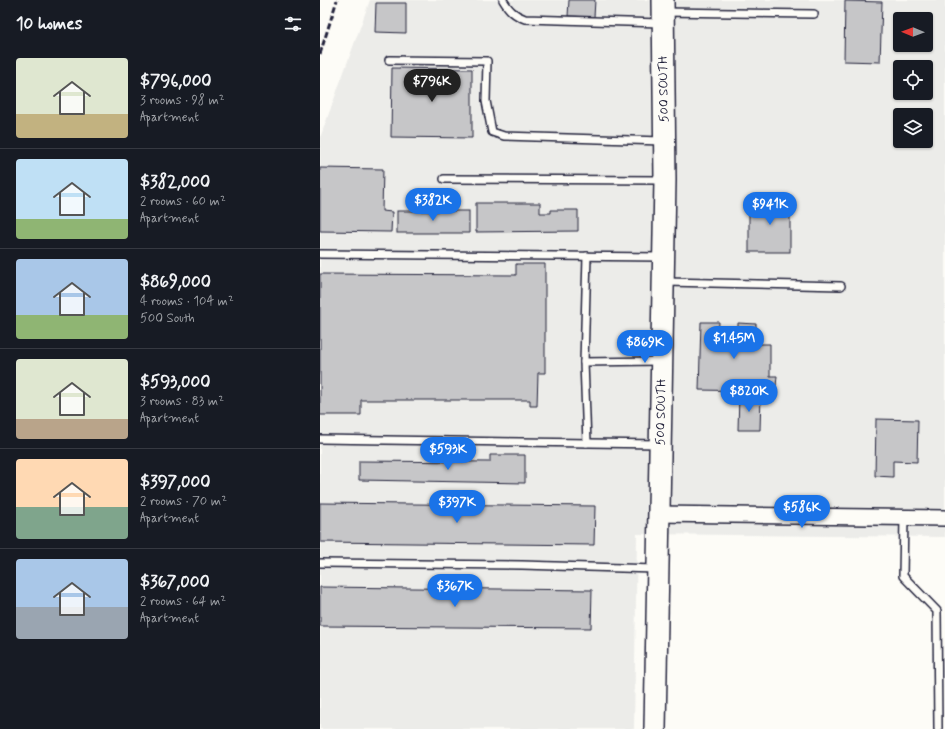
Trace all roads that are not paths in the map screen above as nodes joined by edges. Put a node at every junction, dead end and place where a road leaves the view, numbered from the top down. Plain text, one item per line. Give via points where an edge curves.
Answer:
1 (503, 0) edge
2 (663, 12) edge
3 (814, 14) dead end
4 (389, 60) dead end
5 (664, 141) junction
6 (444, 179) dead end
7 (664, 180) junction
8 (320, 254) edge
9 (586, 256) junction
10 (663, 257) junction
11 (663, 282) junction
12 (841, 286) dead end
13 (661, 361) junction
14 (584, 362) junction
15 (320, 439) edge
16 (587, 443) junction
17 (659, 444) junction
18 (658, 514) junction
19 (904, 517) junction
20 (945, 518) edge
21 (320, 563) edge
22 (658, 569) junction
23 (655, 729) edge
24 (938, 729) edge

1 - 2 lane via 516,16 525,19
2 - 3 lane
2 - 5 street, 500 SOUTH
4 - 5 lane via 487,62 486,101 492,132 504,136
5 - 7 street, 500 SOUTH
6 - 7 lane
7 - 10 street, 500 SOUTH
8 - 9 lane
9 - 10 lane
9 - 14 lane
10 - 11 street, 500 SOUTH
11 - 12 lane
11 - 13 street, 500 SOUTH
13 - 14 lane
13 - 17 street, 500 SOUTH
14 - 16 lane
15 - 16 lane
16 - 17 lane
17 - 18 street, 500 SOUTH
18 - 19 street
18 - 22 street, 500 SOUTH
19 - 20 street
19 - 24 lane via 903,576 937,611
21 - 22 lane
22 - 23 street, 500 SOUTH

